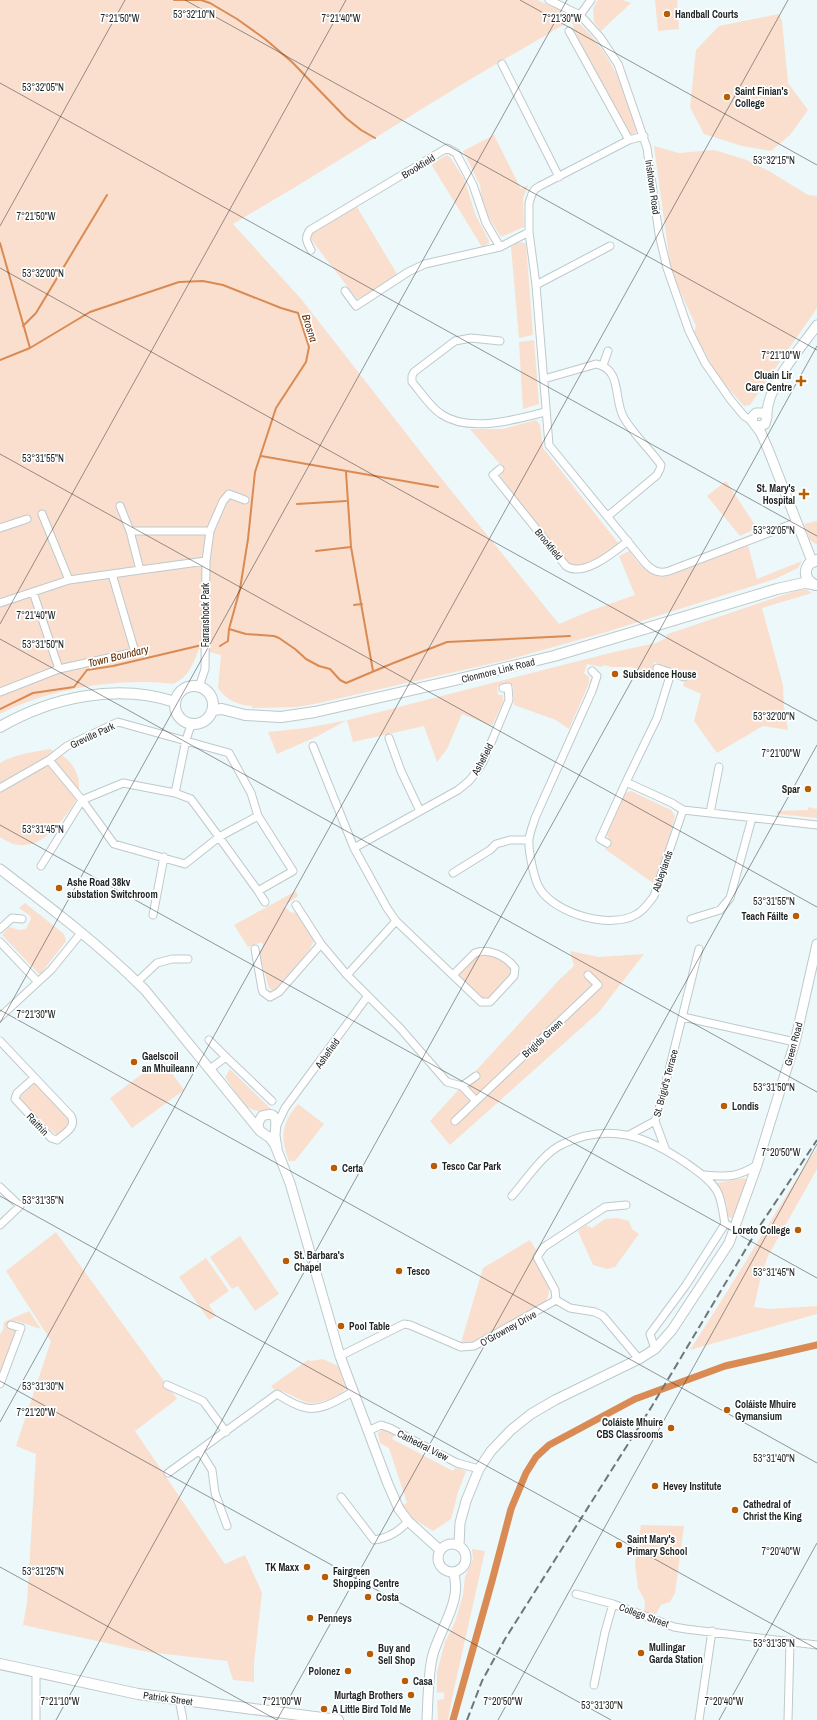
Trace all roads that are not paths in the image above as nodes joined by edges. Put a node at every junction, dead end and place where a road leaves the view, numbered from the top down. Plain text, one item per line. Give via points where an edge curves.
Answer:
1 (549, 0) edge
2 (591, 0) edge
3 (580, 14) junction
4 (569, 32) dead end
5 (502, 64) dead end
6 (644, 136) junction
7 (629, 140) junction
8 (559, 177) junction
9 (529, 232) junction
10 (610, 246) dead end
11 (500, 247) junction
12 (311, 250) dead end
13 (536, 285) junction
14 (345, 291) dead end
15 (817, 325) edge
16 (500, 341) dead end
17 (608, 351) dead end
18 (603, 365) junction
19 (544, 379) junction
20 (773, 390) junction
21 (545, 412) junction
22 (755, 418) junction
23 (766, 420) junction
24 (768, 449) junction
25 (500, 469) dead end
26 (245, 500) dead end
27 (120, 506) dead end
28 (42, 514) dead end
29 (608, 516) junction
30 (27, 519) dead end
31 (797, 522) junction
32 (0, 528) edge
33 (130, 531) junction
34 (210, 531) junction
35 (628, 542) junction
36 (815, 560) edge
37 (206, 561) junction
38 (140, 570) junction
39 (805, 571) junction
40 (112, 574) junction
41 (69, 580) junction
42 (815, 585) edge
43 (777, 589) junction
44 (33, 592) junction
45 (0, 603) edge
46 (657, 668) dead end
47 (59, 669) junction
48 (592, 671) dead end
49 (671, 673) junction
50 (684, 678) dead end
51 (199, 687) junction
52 (503, 688) dead end
53 (0, 692) edge
54 (175, 702) junction
55 (213, 710) junction
56 (0, 727) edge
57 (190, 728) junction
58 (389, 738) dead end
59 (186, 740) junction
60 (313, 746) dead end
61 (48, 760) junction
62 (719, 767) dead end
63 (626, 782) junction
64 (0, 788) edge
65 (175, 793) junction
66 (82, 800) junction
67 (683, 810) junction
68 (420, 812) junction
69 (710, 813) junction
70 (258, 816) junction
71 (752, 818) junction
72 (817, 825) edge
73 (219, 837) junction
74 (529, 840) junction
75 (607, 843) dead end
76 (354, 848) junction
77 (164, 857) junction
78 (41, 866) dead end
79 (0, 869) edge
80 (453, 873) dead end
81 (258, 891) junction
82 (265, 902) dead end
83 (296, 905) dead end
84 (153, 915) dead end
85 (22, 919) dead end
86 (691, 919) dead end
87 (396, 921) junction
88 (0, 929) edge
89 (81, 933) junction
90 (0, 942) edge
91 (321, 944) junction
92 (817, 944) edge
93 (254, 949) dead end
94 (700, 949) dead end
95 (188, 959) dead end
96 (347, 975) junction
97 (453, 975) junction
98 (588, 975) dead end
99 (38, 982) junction
100 (137, 982) junction
101 (368, 996) junction
102 (683, 1016) junction
103 (0, 1017) edge
104 (209, 1040) dead end
105 (0, 1041) edge
106 (795, 1042) junction
107 (226, 1057) junction
108 (210, 1069) junction
109 (476, 1076) dead end
110 (34, 1078) junction
111 (462, 1086) junction
112 (237, 1101) junction
113 (272, 1101) dead end
114 (476, 1101) junction
115 (285, 1108) junction
116 (266, 1116) junction
117 (455, 1121) dead end
118 (655, 1122) junction
119 (277, 1127) junction
120 (261, 1131) junction
121 (629, 1135) junction
122 (664, 1148) junction
123 (278, 1152) junction
124 (758, 1165) junction
125 (703, 1175) junction
126 (0, 1187) edge
127 (512, 1196) dead end
128 (626, 1204) dead end
129 (725, 1224) junction
130 (0, 1225) edge
131 (736, 1228) junction
132 (556, 1300) junction
133 (12, 1325) dead end
134 (652, 1350) junction
135 (340, 1356) junction
136 (638, 1359) junction
137 (0, 1384) edge
138 (167, 1385) dead end
139 (354, 1392) junction
140 (368, 1431) junction
141 (226, 1432) junction
142 (200, 1451) junction
143 (479, 1469) junction
144 (168, 1473) dead end
145 (341, 1497) dead end
146 (408, 1522) junction
147 (227, 1526) dead end
148 (459, 1546) junction
149 (440, 1550) junction
150 (453, 1572) junction
151 (576, 1594) dead end
152 (613, 1604) junction
153 (712, 1631) junction
154 (790, 1642) junction
155 (817, 1645) edge
156 (0, 1664) edge
157 (36, 1672) junction
158 (594, 1685) dead end
159 (179, 1699) junction
160 (36, 1720) edge
161 (183, 1720) edge
162 (338, 1720) edge
163 (427, 1720) edge
164 (699, 1720) edge
165 (788, 1720) edge

1 - 3 street, Irishtown Road
2 - 3 street
3 - 6 street, Irishtown Road via 600,37 618,64
4 - 7 street
5 - 8 street
6 - 7 street
6 - 22 street, Irishtown Road via 659,234 667,268 689,331 705,363 728,397 744,416
7 - 8 street
8 - 9 street via 535,189 532,194 529,202
9 - 11 street
9 - 13 street
10 - 13 street
11 - 12 street, Brookfield via 486,223 473,185 456,153 447,148 310,230 306,240
11 - 14 street via 425,264 408,272 356,306
13 - 19 street
15 - 20 street
16 - 21 street via 471,338 455,341 414,372 412,382 439,413 458,422 501,423
17 - 18 street
18 - 19 street via 596,364
18 - 29 street via 613,374 623,416 660,465 657,475
19 - 21 street
20 - 22 street
20 - 23 street
21 - 29 street via 548,445
22 - 23 street via 763,413
22 - 23 street via 761,426
22 - 24 street
23 - 24 street
24 - 31 street
25 - 35 street, Brookfield via 493,474 570,569 593,564
26 - 34 street, Farranshock Park via 229,494 223,500
27 - 33 street
28 - 41 street
29 - 35 street
30 - 32 street
31 - 35 street via 662,572 652,570
31 - 36 street
33 - 34 street
33 - 38 street
34 - 37 street, Farranshock Park
36 - 39 main road
37 - 38 street
37 - 51 street, Farranshock Park via 205,669
38 - 40 street
39 - 42 main road via 807,579
39 - 43 main road, Clonmore Link Road
40 - 41 street
40 - 47 street via 135,652
41 - 44 street
42 - 43 main road, Clonmore Link Road via 804,584
43 - 55 main road, Clonmore Link Road via 554,656 315,712 281,717
44 - 45 street
44 - 47 street
46 - 49 street
47 - 53 street
48 - 74 street, Abbeylands via 597,676 592,691 535,818
49 - 50 street
49 - 63 street via 657,718
51 - 54 main road via 186,687
51 - 55 main road via 209,693
52 - 68 street, Ashefield via 508,687 509,700 477,771 458,790
54 - 56 main road via 156,695 92,695 48,705 20,715
54 - 57 main road via 176,714
55 - 57 main road via 207,720
57 - 59 street
58 - 68 street
59 - 61 street, Greville Park via 118,722 67,746
59 - 65 street
59 - 70 street, Greville Park via 229,753 251,793
60 - 76 street
61 - 64 street, Greville Park
61 - 66 street
62 - 69 street
63 - 67 street
63 - 75 street via 600,839
65 - 66 street via 123,783
65 - 73 street via 191,799
66 - 77 street via 114,844
66 - 78 street
67 - 69 street
67 - 74 street, Abbeylands via 654,896 638,914 616,920 593,919 550,900 539,888
68 - 76 street, Ashefield
69 - 71 street
70 - 73 street
70 - 81 street, Greville Park via 293,871
71 - 72 street
71 - 86 street via 730,898 720,910
73 - 77 street via 185,864
73 - 81 street
74 - 80 street via 510,840 496,844
76 - 87 street
77 - 84 street
79 - 89 street
81 - 82 street
83 - 91 street
85 - 88 street via 12,918
87 - 96 street
87 - 97 street
89 - 99 street
89 - 100 street
90 - 99 street
91 - 93 street via 279,992 270,996 262,989
91 - 96 street
92 - 106 street, Green Road
94 - 102 street, St. Brigid's Terrace
95 - 100 street via 157,963
96 - 101 street
97 - 97 street via 480,951 493,952 515,968 514,976 490,1002 484,1003 478,1001
98 - 114 street, Brigids Green via 598,985
99 - 103 street
100 - 108 street via 161,1007
101 - 111 street via 448,1082
101 - 115 street, Ashefield
102 - 106 street
102 - 118 street, St. Brigid's Terrace
104 - 107 street
105 - 110 street, Raithín
106 - 124 street, Green Road
107 - 108 street
107 - 113 street
108 - 112 street
109 - 111 street
110 - 110 street, Raithín via 74,1122 73,1126 57,1140 50,1138 15,1099 17,1093
111 - 114 street
112 - 116 street
112 - 120 street
114 - 117 street
115 - 116 street
115 - 119 street, Ashefield
116 - 119 street via 276,1120
116 - 120 street via 258,1123
118 - 121 street
118 - 122 street, St. Brigid's Terrace
119 - 120 street via 270,1134
119 - 123 street
120 - 123 street via 273,1141
121 - 122 street
121 - 127 street via 596,1133 562,1144 547,1155
122 - 125 street
123 - 135 street via 290,1183
124 - 125 street via 745,1173 729,1177
124 - 131 street, Green Road
125 - 129 street via 718,1192
126 - 130 street via 20,1206
128 - 132 street via 605,1207 540,1252 537,1257 555,1290
129 - 131 street
129 - 134 street via 686,1285 650,1334
131 - 134 street, Green Road via 672,1330
132 - 135 street, O'Growney Drive via 474,1346 461,1347 404,1324
132 - 136 street via 570,1308 595,1312 603,1316
133 - 137 street via 21,1328
134 - 136 street, Green Road
135 - 139 street
136 - 143 street, Green Road via 531,1414 491,1451
138 - 141 street via 203,1401
139 - 140 street
139 - 141 street via 311,1409 277,1394
140 - 143 street, Cathedral View via 381,1425 390,1428 458,1463
140 - 146 street via 396,1503
141 - 142 street
142 - 144 street
142 - 147 street via 212,1470 214,1494
143 - 148 street, Green Road via 460,1523
145 - 146 street via 374,1540 400,1531
146 - 149 street
148 - 149 street via 448,1544
148 - 150 street via 465,1553 465,1561 460,1569
149 - 150 street via 439,1563 445,1570
150 - 163 street via 456,1579 454,1598 432,1657
151 - 152 street, College Street
152 - 153 street, College Street via 674,1627
152 - 158 street
153 - 154 street, College Street
153 - 164 street
154 - 155 street, College Street
154 - 165 street
156 - 157 main road, Patrick Street
157 - 159 main road, Patrick Street via 138,1694
157 - 160 street
159 - 161 street
159 - 162 main road, Patrick Street

